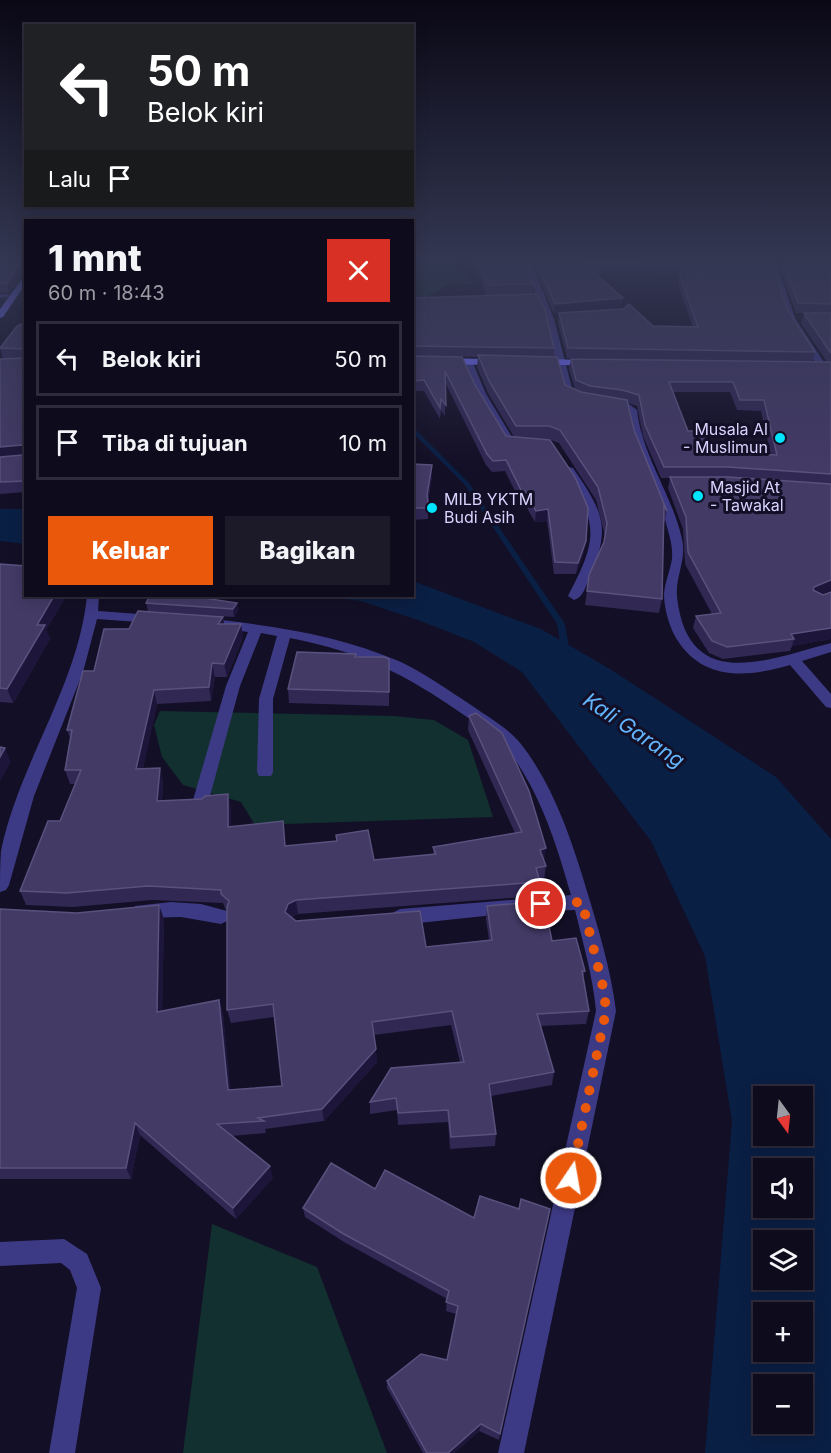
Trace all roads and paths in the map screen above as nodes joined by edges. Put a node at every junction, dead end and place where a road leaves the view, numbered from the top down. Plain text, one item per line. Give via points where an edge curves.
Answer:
1 (553, 331) edge
2 (804, 331) edge
3 (414, 361) edge
4 (467, 361) junction
5 (506, 362) edge
6 (528, 362) edge
7 (560, 362) junction
8 (605, 363) edge
9 (810, 367) edge
10 (826, 368) edge
11 (538, 445) edge
12 (562, 459) edge
13 (574, 596) dead end
14 (93, 597) edge
15 (93, 615) junction
16 (171, 620) edge
17 (204, 622) edge
18 (256, 628) junction
19 (285, 633) junction
20 (831, 647) edge
21 (793, 660) junction
22 (831, 703) edge
23 (265, 772) dead end
24 (199, 807) edge
25 (0, 885) edge
26 (582, 902) junction
27 (125, 913) edge
28 (221, 916) dead end
29 (386, 919) edge
30 (0, 1254) edge
31 (62, 1453) edge
32 (511, 1453) edge

1 - 7 street
2 - 10 street
3 - 4 street
4 - 5 street
4 - 11 street via 481,394 511,444
6 - 7 street
7 - 8 street
7 - 21 street via 568,393 574,398 632,410 636,436 661,483 672,521 678,555 671,595 676,624 698,658 726,670
9 - 10 street
12 - 13 street via 590,503 597,527 585,576
14 - 15 street
15 - 16 street
15 - 25 street via 14,831
17 - 18 street
18 - 19 street
18 - 24 street via 233,686
19 - 23 street via 266,699
19 - 26 street via 309,636 398,666 506,737 540,789 571,862
20 - 21 street
21 - 22 street
26 - 29 street
26 - 32 street via 606,1011
27 - 28 street via 186,909
30 - 31 street via 64,1251 79,1262 89,1288

